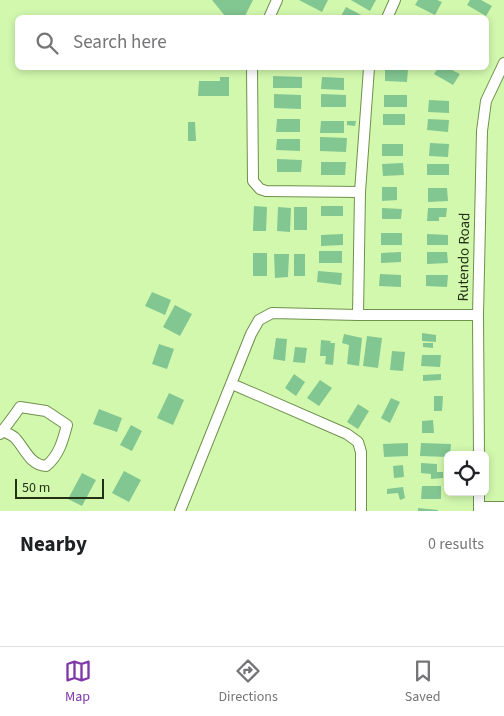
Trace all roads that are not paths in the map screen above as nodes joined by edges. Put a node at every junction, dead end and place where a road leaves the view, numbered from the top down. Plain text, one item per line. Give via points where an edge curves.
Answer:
1 (277, 0) edge
2 (395, 0) edge
3 (270, 15) edge
4 (388, 15) edge
5 (504, 64) edge
6 (252, 70) edge
7 (369, 70) edge
8 (360, 192) junction
9 (358, 315) junction
10 (478, 315) junction
11 (232, 384) junction
12 (1, 432) edge
13 (479, 451) edge
14 (479, 496) edge
15 (504, 507) edge
16 (479, 509) edge
17 (180, 511) edge
18 (360, 511) edge

1 - 3 street
2 - 4 street
5 - 10 street, Rutendo Road via 486,101 482,131
6 - 8 street via 253,181 260,189
7 - 8 street
8 - 9 street
9 - 10 street
9 - 11 street via 272,313 259,320
10 - 13 street, Rutendo Road
11 - 17 street
11 - 18 street via 347,434 358,442 361,452
12 - 12 street via 16,439 33,461 46,466 62,444 67,425 46,411 20,407
14 - 16 street
15 - 16 street

